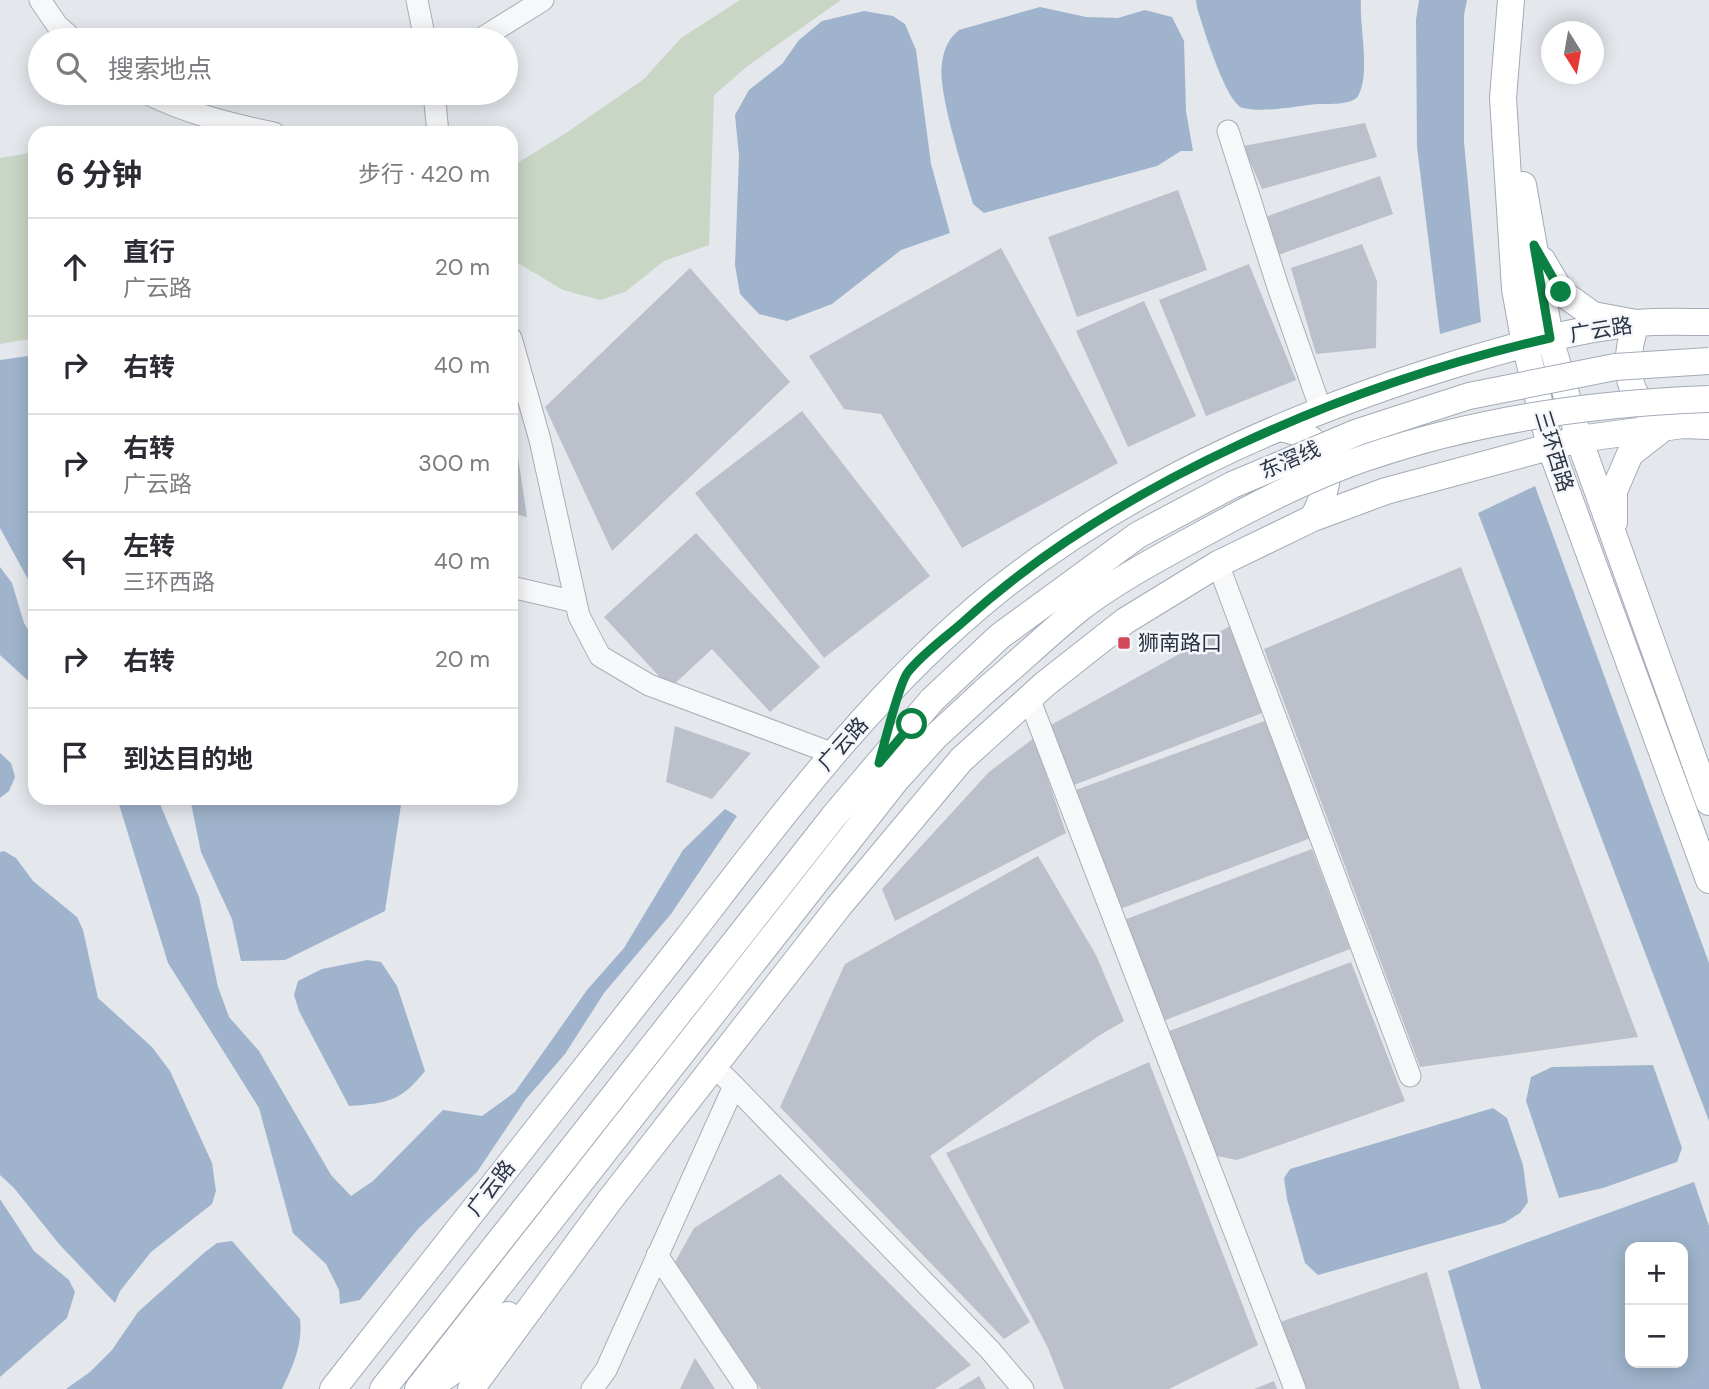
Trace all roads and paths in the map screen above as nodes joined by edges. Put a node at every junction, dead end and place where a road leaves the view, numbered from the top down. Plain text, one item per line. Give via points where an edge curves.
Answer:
1 (40, 0) edge
2 (418, 0) edge
3 (543, 0) edge
4 (1511, 0) edge
5 (1522, 0) edge
6 (60, 28) edge
7 (423, 28) edge
8 (499, 28) edge
9 (174, 105) edge
10 (435, 105) edge
11 (240, 126) edge
12 (437, 126) edge
13 (1228, 131) dead end
14 (1534, 245) junction
15 (1709, 322) edge
16 (1636, 323) junction
17 (1537, 341) junction
18 (1709, 361) edge
19 (518, 363) edge
20 (1709, 399) edge
21 (1321, 410) junction
22 (1685, 426) edge
23 (1279, 428) junction
24 (1579, 439) junction
25 (1550, 446) junction
26 (1313, 518) junction
27 (1614, 537) junction
28 (1217, 564) junction
29 (518, 589) edge
30 (576, 602) junction
31 (906, 673) junction
32 (1030, 698) junction
33 (932, 700) joint
34 (834, 754) junction
35 (879, 763) junction
36 (1709, 802) edge
37 (746, 863) junction
38 (1709, 880) edge
39 (715, 968) junction
40 (714, 1066) junction
41 (1410, 1076) dead end
42 (734, 1086) junction
43 (657, 1255) junction
44 (544, 1289) junction
45 (333, 1389) edge
46 (383, 1389) edge
47 (418, 1389) edge
48 (427, 1389) edge
49 (471, 1389) edge
50 (592, 1389) edge
51 (747, 1389) edge
52 (1023, 1389) edge
53 (1295, 1389) edge

1 - 6 street
2 - 7 street
3 - 8 street
4 - 17 main road, 三环西路 via 1503,98 1516,289
5 - 14 main road, 三环西路 via 1515,98 1518,156
9 - 11 street
10 - 12 street
13 - 21 street
14 - 16 main road via 1561,292 1593,316
14 - 17 main road, 三环西路
15 - 16 main road, 广云路
16 - 17 main road, 广云路
16 - 22 main road via 1628,354 1633,390 1643,408 1654,416
17 - 21 main road, 广云路
17 - 24 main road, 三环西路
17 - 25 main road, 三环西路
18 - 33 main road, 东滘线, bridge via 1615,367 1469,396 1357,432 1244,480 1138,535 1000,636
19 - 30 street
20 - 47 main road, bridge via 1521,418 1364,458 1240,513 1081,608 935,737 896,780
21 - 23 main road, 广云路
22 - 24 main road
22 - 27 main road via 1630,454 1614,491
23 - 26 main road via 1307,436 1328,463 1324,496
23 - 31 main road, 广云路 via 1230,449 1070,537 995,593
24 - 25 main road
24 - 27 main road, 三环西路
25 - 26 main road via 1386,491
25 - 38 main road, 三环西路
26 - 28 main road
27 - 36 main road, 三环西路
28 - 32 main road via 1125,621
28 - 41 street
29 - 30 street
30 - 34 street via 600,656 649,685
31 - 34 main road, 广云路
31 - 35 main road
32 - 40 main road via 961,760
32 - 53 street
33 - 35 main road, 广云路
34 - 37 main road, 广云路
35 - 39 main road, 广云路
37 - 39 main road
37 - 45 main road, 广云路
39 - 46 main road, 广云路
40 - 42 street
40 - 44 main road
42 - 43 street
42 - 52 street
43 - 50 street via 606,1370
43 - 51 street
44 - 48 main road via 521,1302 456,1369
44 - 49 main road

